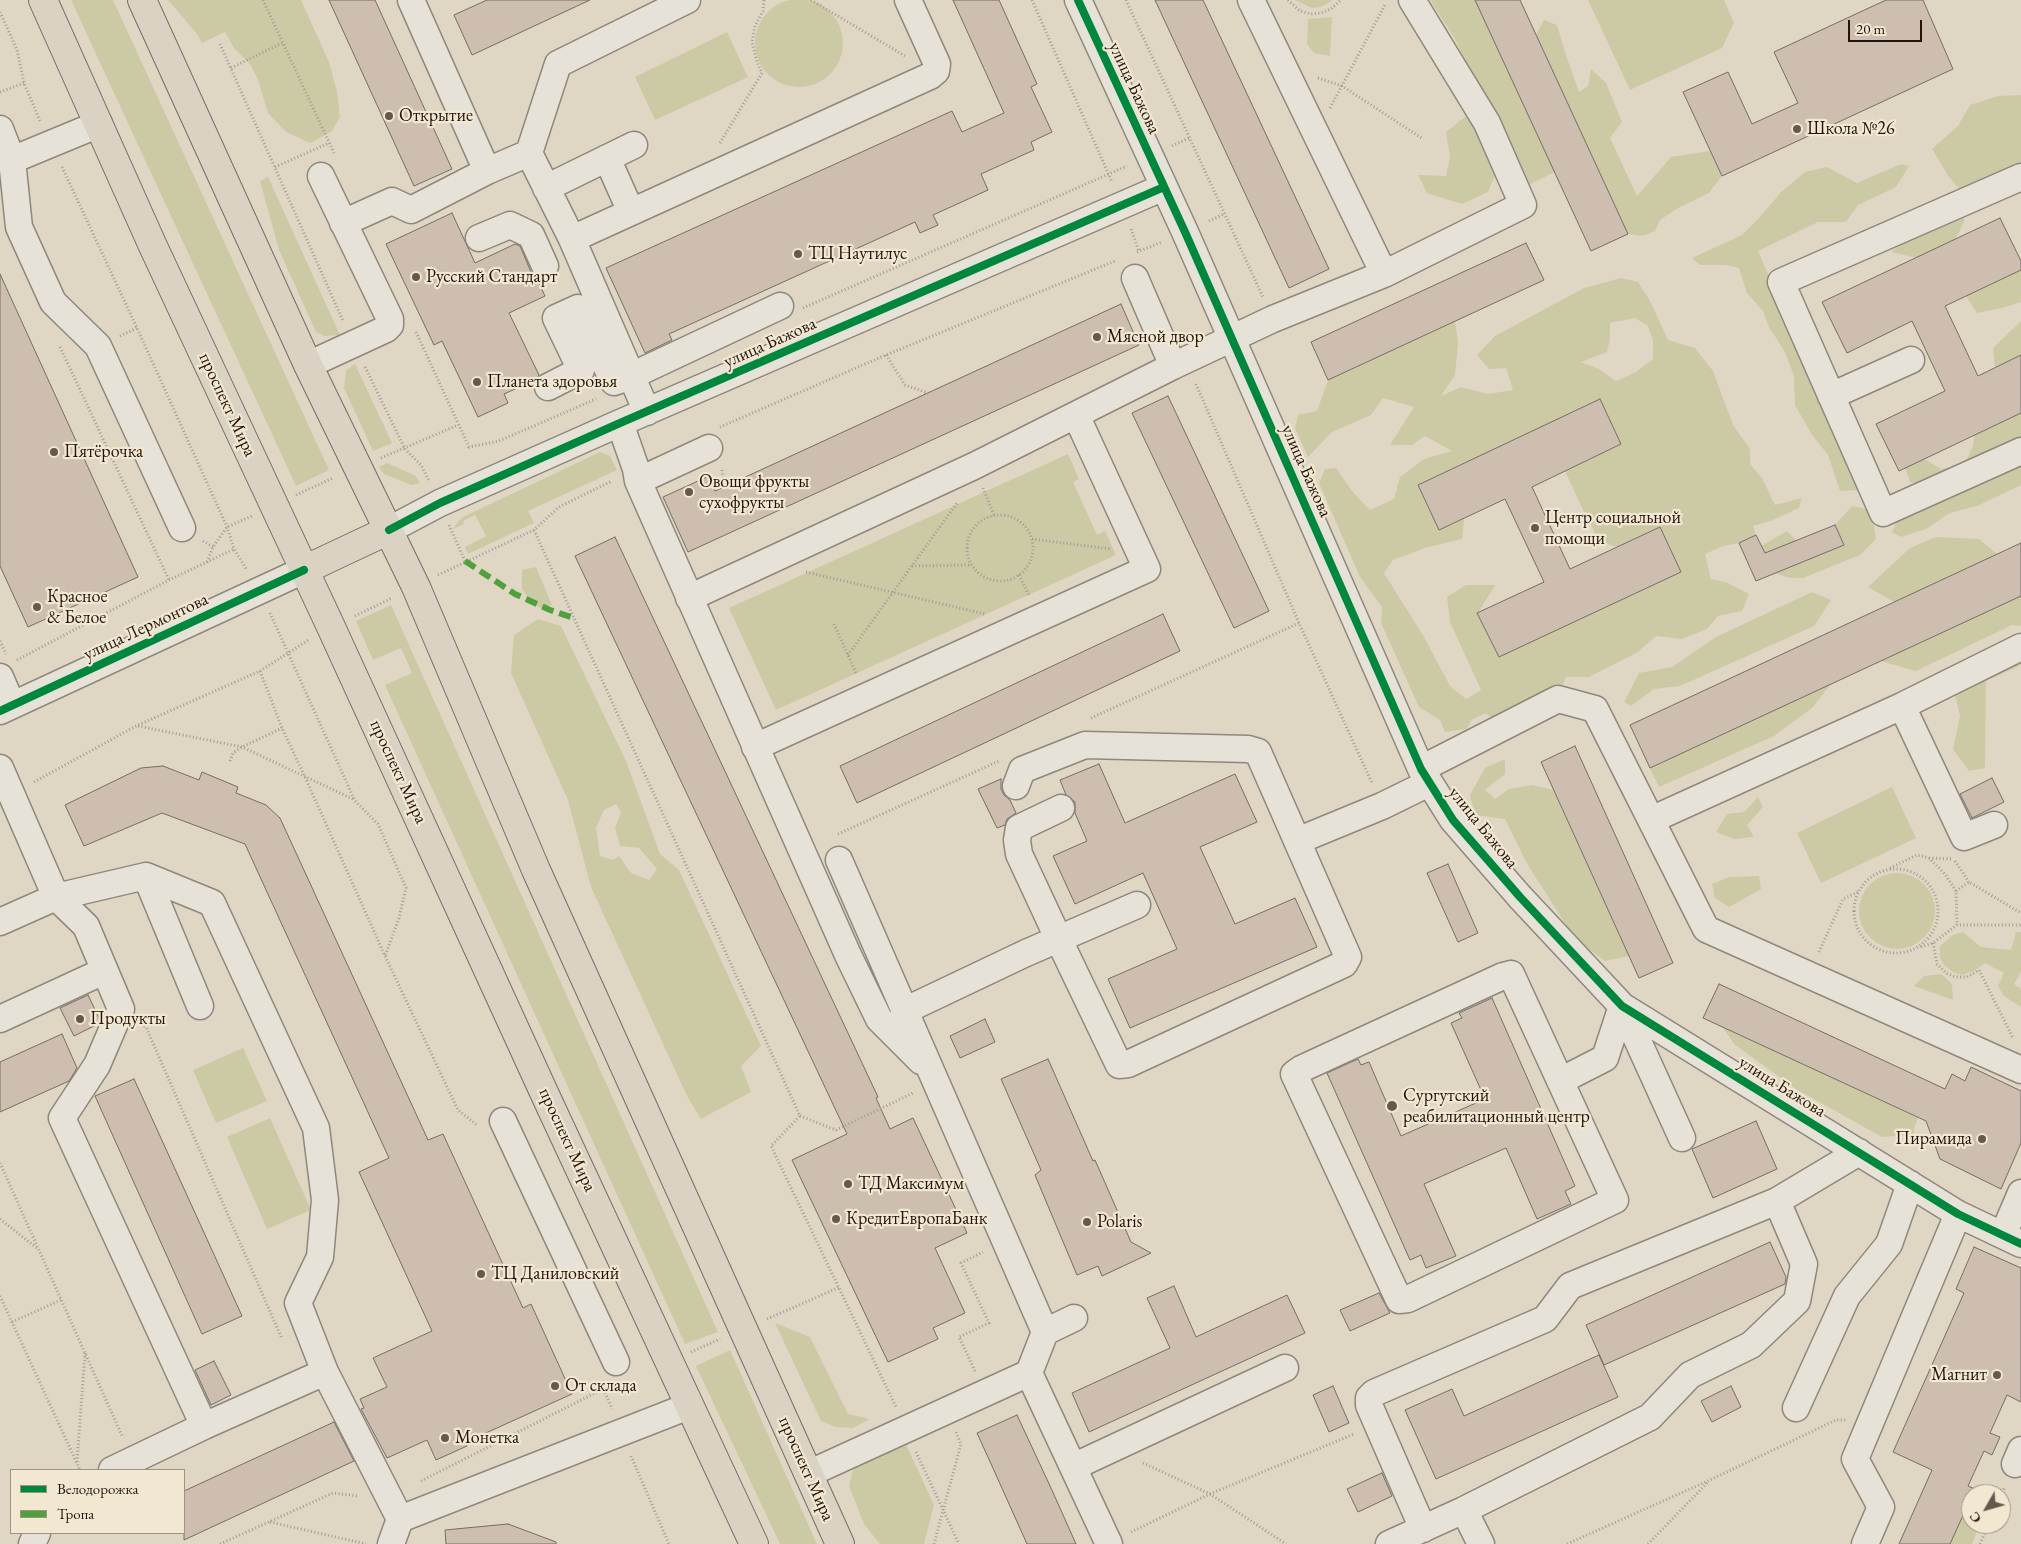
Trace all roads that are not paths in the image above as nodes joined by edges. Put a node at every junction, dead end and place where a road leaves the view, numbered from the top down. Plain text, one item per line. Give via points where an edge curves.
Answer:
1 (43, 0) edge
2 (142, 0) edge
3 (411, 0) edge
4 (687, 0) edge
5 (908, 0) edge
6 (1078, 0) edge
7 (1251, 0) edge
8 (1412, 0) edge
9 (99, 124) junction
10 (0, 129) edge
11 (634, 145) dead end
12 (529, 153) junction
13 (607, 158) junction
14 (12, 160) junction
15 (329, 168) road end
16 (487, 171) junction
17 (2021, 177) edge
18 (1164, 187) junction
19 (546, 188) junction
20 (631, 212) junction
21 (344, 223) junction
22 (567, 229) junction
23 (531, 235) junction
24 (479, 238) dead end
25 (1129, 264) road end
26 (545, 266) dead end
27 (1384, 274) junction
28 (789, 308) road end
29 (1231, 339) junction
30 (1911, 360) dead end
31 (1179, 364) junction
32 (308, 365) junction
33 (631, 376) junction
34 (548, 387) dead end
35 (1831, 396) junction
36 (647, 412) junction
37 (1076, 415) junction
38 (620, 423) junction
39 (713, 438) road end
40 (2021, 451) edge
41 (637, 475) junction
42 (182, 528) dead end
43 (389, 530) junction
44 (304, 570) junction
45 (689, 598) junction
46 (2021, 647) edge
47 (5, 670) edge
48 (1902, 706) junction
49 (6, 708) edge
50 (755, 747) junction
51 (0, 768) edge
52 (1425, 776) junction
53 (1016, 786) dead end
54 (1061, 808) dead end
55 (1651, 820) junction
56 (1994, 825) dead end
57 (1297, 841) junction
58 (839, 860) dead end
59 (146, 876) junction
60 (56, 897) junction
61 (1137, 905) dead end
62 (0, 922) edge
63 (1059, 940) junction
64 (875, 943) junction
65 (848, 955) junction
66 (104, 971) junction
67 (200, 1006) dead end
68 (1622, 1006) junction
69 (904, 1011) junction
70 (0, 1019) edge
71 (2015, 1068) edge
72 (933, 1076) junction
73 (1560, 1081) junction
74 (493, 1125) road end
75 (1682, 1138) dead end
76 (1859, 1152) junction
77 (1910, 1184) junction
78 (2021, 1193) edge
79 (1777, 1201) junction
80 (1958, 1214) junction
81 (2012, 1240) edge
82 (1074, 1318) dead end
83 (1045, 1332) junction
84 (1285, 1368) dead end
85 (608, 1371) road end
86 (325, 1372) junction
87 (1029, 1373) junction
88 (690, 1406) junction
89 (1796, 1408) dead end
90 (204, 1426) junction
91 (122, 1465) edge
92 (1073, 1467) junction
93 (808, 1474) junction
94 (394, 1508) junction
95 (1464, 1510) junction
96 (1422, 1529) junction
97 (1109, 1543) edge
98 (391, 1544) edge
99 (754, 1544) edge
100 (840, 1544) edge
101 (1389, 1544) edge
102 (1481, 1544) edge
103 (1865, 1544) edge

1 - 9 main road, проспект Мира
2 - 32 main road, проспект Мира
3 - 16 street
4 - 12 street via 558,64
5 - 20 street via 937,64 936,71 930,76
6 - 18 street, улица Бажова
7 - 27 street
8 - 27 street via 1487,124 1523,205
9 - 14 street
9 - 44 main road, проспект Мира
10 - 14 street
11 - 13 street
12 - 16 street
12 - 19 street
13 - 19 street
13 - 20 street
14 - 42 street via 18,228 53,302 98,346
15 - 21 street
16 - 21 street via 411,210 392,200
17 - 35 street via 1781,282
18 - 29 street, улица Бажова
18 - 36 street, улица Бажова
19 - 22 street
20 - 22 street
21 - 32 street via 390,325
22 - 23 street
22 - 33 street
23 - 24 street via 510,225
23 - 26 street
25 - 31 street
27 - 29 street
28 - 33 street
29 - 31 street
29 - 52 street, улица Бажова
30 - 35 street
31 - 37 street
32 - 43 main road, проспект Мира
33 - 34 street via 614,382 578,308 556,318 582,370
33 - 36 street
35 - 40 street via 1883,513
36 - 38 street, улица Бажова
37 - 45 street via 974,466
37 - 50 street via 1146,566 1145,571
38 - 41 street
38 - 43 street, улица Бажова via 440,503
39 - 41 street
41 - 45 street
43 - 44 main road, улица Бажова
43 - 93 main road, проспект Мира via 536,870
44 - 49 street, улица Лермонтова
44 - 88 main road, проспект Мира
45 - 50 street
46 - 48 street
47 - 49 street
48 - 55 street
48 - 56 street via 1964,836
50 - 65 street
51 - 60 street
52 - 55 street via 1558,699 1595,709
52 - 57 street via 1382,806
52 - 68 street, улица Бажова via 1453,820
53 - 57 street via 1022,770 1086,745 1248,749 1258,752
54 - 63 street via 1019,828 1017,840 1020,854
55 - 71 street via 1706,929
57 - 63 street via 1345,949 1348,957 1344,964 1128,1064 1119,1065 1114,1057
58 - 64 street
59 - 60 street
59 - 67 street
59 - 86 street via 212,903 316,1128 325,1200 320,1257 298,1304
60 - 62 street
60 - 66 street via 86,926
61 - 63 street
63 - 69 street
64 - 65 street
64 - 69 street
65 - 72 street via 879,1019
66 - 70 street
66 - 90 street via 121,1009 97,1065 62,1118
68 - 73 street via 1605,1058
68 - 75 street
68 - 76 street, улица Бажова
69 - 72 street
72 - 83 street
73 - 73 street via 1510,974 1294,1074 1399,1300 1615,1200
74 - 85 street
76 - 77 street, улица Бажова
76 - 79 street
77 - 80 street, улица Бажова
77 - 89 street via 1889,1244 1847,1296
78 - 81 street
79 - 95 street via 1804,1264 1797,1301 1751,1345 1690,1375 1650,1417
79 - 96 street via 1570,1286 1545,1319 1374,1393 1369,1398 1369,1405
80 - 81 street, улица Бажова
80 - 103 street via 1855,1459 1881,1508
82 - 83 street
83 - 87 street
84 - 92 street
86 - 90 street
86 - 94 street
87 - 92 street
87 - 93 street
88 - 94 street via 622,1433
88 - 99 main road, проспект Мира
90 - 91 street
92 - 97 street
93 - 100 main road, проспект Мира
94 - 98 street
95 - 96 street
95 - 102 street
96 - 101 street

